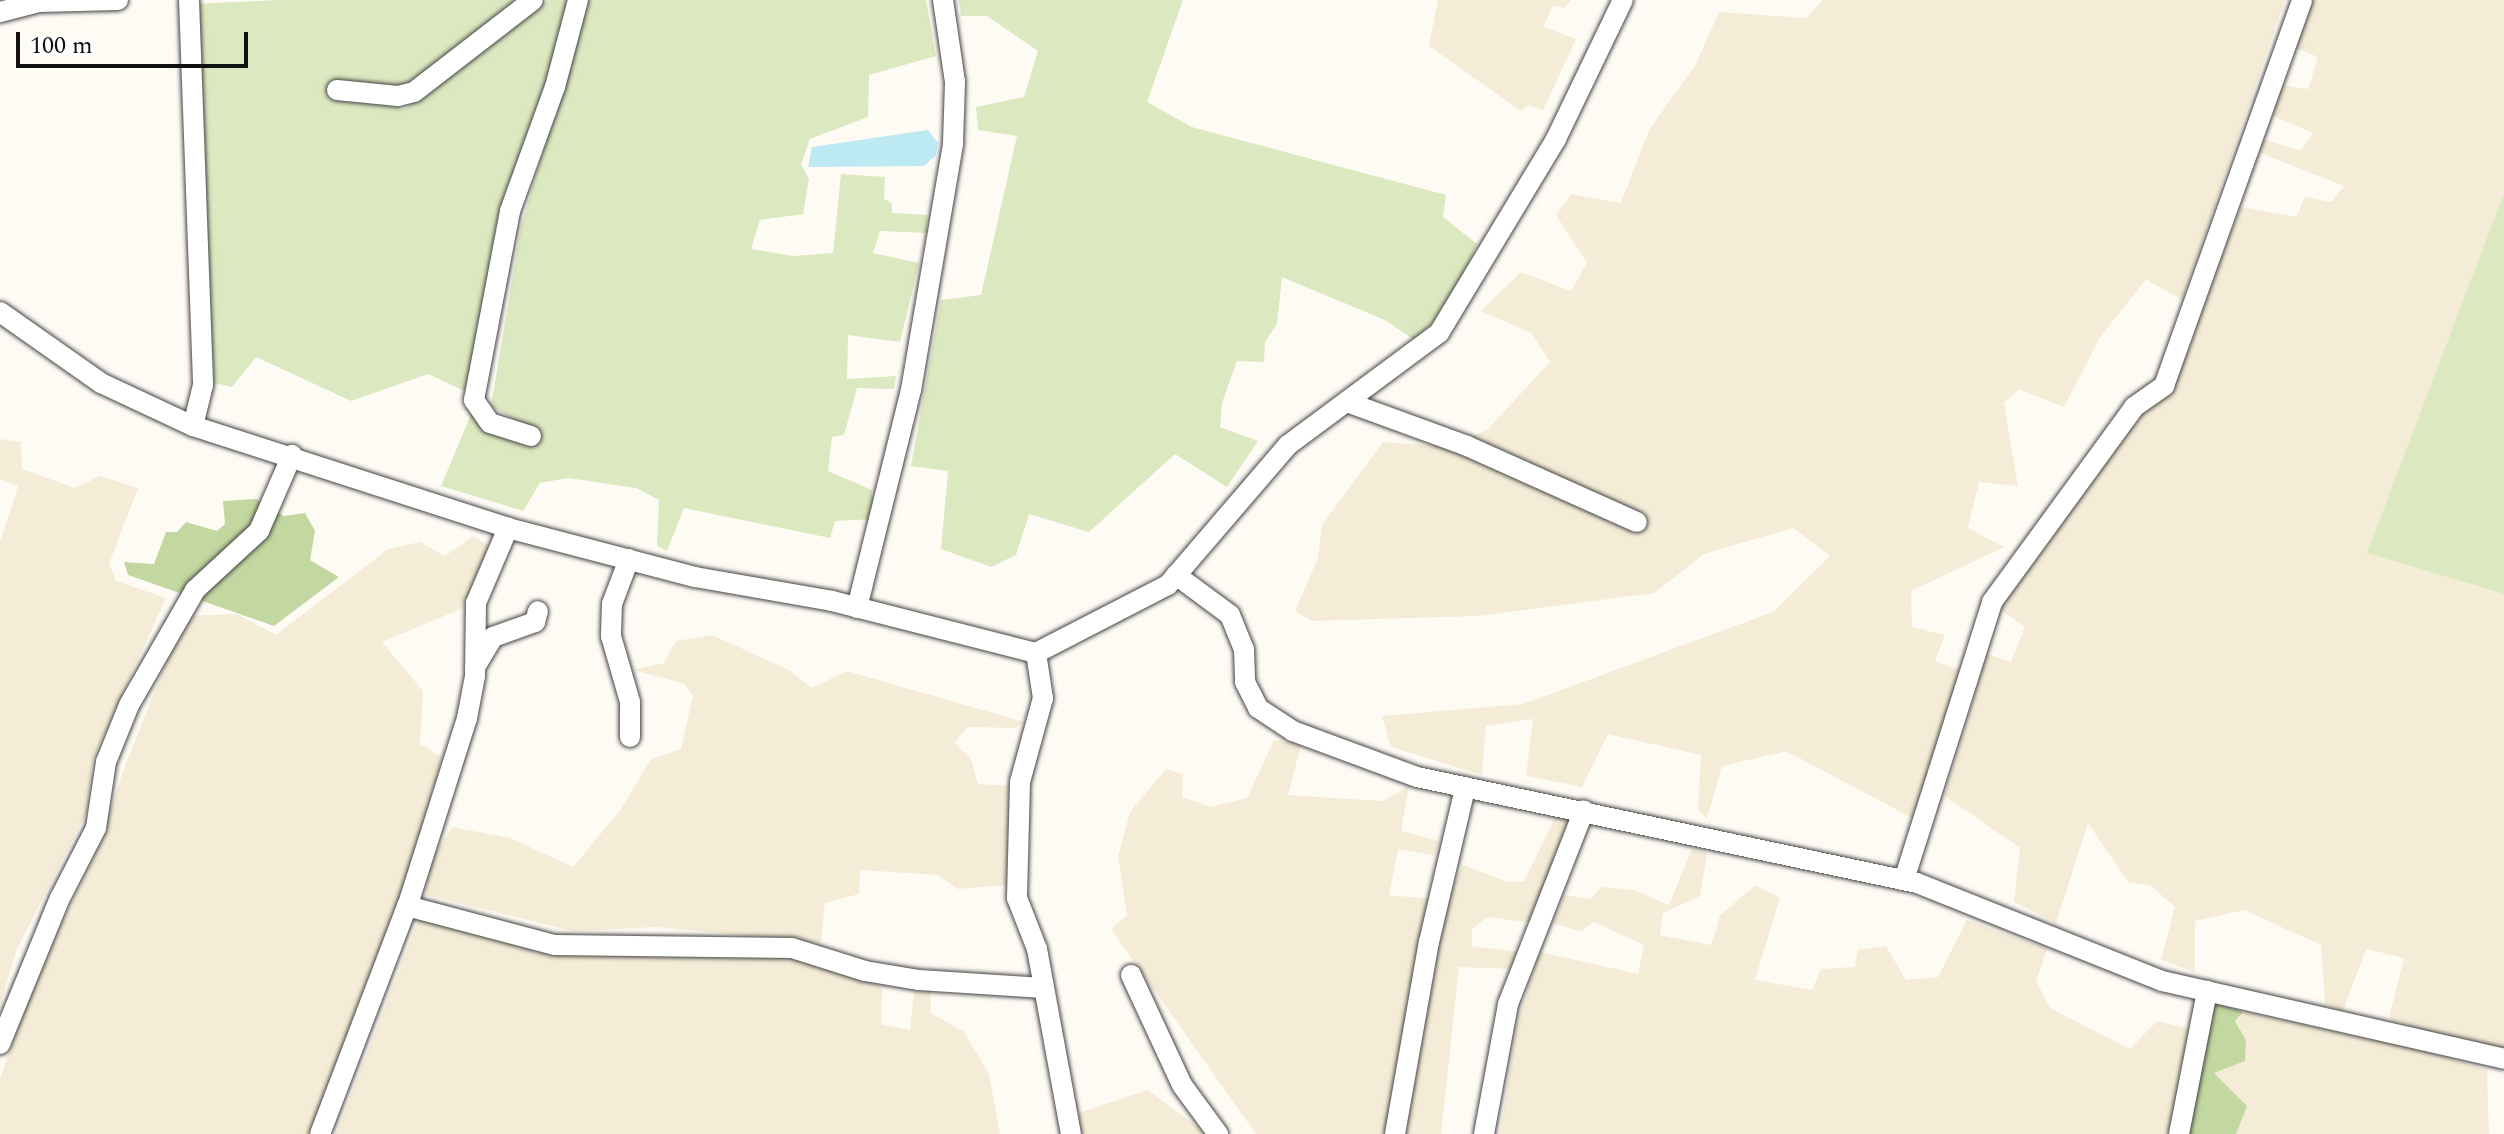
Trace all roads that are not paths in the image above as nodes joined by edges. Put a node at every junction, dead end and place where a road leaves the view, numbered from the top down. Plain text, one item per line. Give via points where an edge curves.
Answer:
1 (118, 0) edge
2 (189, 0) edge
3 (533, 0) edge
4 (578, 0) edge
5 (943, 0) edge
6 (1623, 0) edge
7 (2302, 0) edge
8 (0, 12) edge
9 (337, 90) dead end
10 (1, 316) edge
11 (1347, 402) junction
12 (193, 426) junction
13 (531, 436) dead end
14 (292, 455) junction
15 (1637, 522) dead end
16 (508, 528) junction
17 (629, 559) junction
18 (1176, 575) junction
19 (857, 608) junction
20 (538, 611) dead end
21 (1036, 653) junction
22 (474, 669) junction
23 (630, 737) dead end
24 (1465, 789) junction
25 (1584, 810) junction
26 (1904, 880) junction
27 (407, 906) junction
28 (1131, 975) dead end
29 (1044, 988) junction
30 (2207, 991) junction
31 (0, 1044) edge
32 (2504, 1059) edge
33 (320, 1134) edge
34 (1071, 1134) edge
35 (1218, 1134) edge
36 (1395, 1134) edge
37 (1484, 1134) edge
38 (2179, 1134) edge

1 - 8 street via 39,2
2 - 12 street via 203,385
3 - 9 street via 414,92 398,96
4 - 13 street via 555,87 510,211 474,400 490,423
5 - 19 street via 955,82 953,143 911,390
6 - 11 street via 1556,139 1439,333
7 - 26 street via 2164,386 2134,407 1992,602
10 - 12 street via 101,383
11 - 15 street via 1467,446
11 - 18 street via 1288,445
12 - 14 street
14 - 16 street
14 - 31 street via 259,531 195,590 129,705 106,762 96,828
16 - 17 street
16 - 22 street via 476,603
17 - 19 street
17 - 23 street via 612,604 611,636 630,702
18 - 21 street via 1106,621
18 - 24 street via 1230,615 1244,649 1245,682 1258,708 1293,731
19 - 21 street
20 - 22 street via 535,622 493,637
21 - 29 street via 1042,708 1024,759 1015,837 1017,898 1037,949
22 - 27 street via 467,718
24 - 25 street
24 - 36 street via 1429,942
25 - 26 street
25 - 37 street via 1508,1004
26 - 30 street via 2162,981
27 - 29 street via 555,945 792,948 865,971 919,980
27 - 33 street
28 - 35 street via 1182,1085
29 - 34 street
30 - 32 street
30 - 38 street

